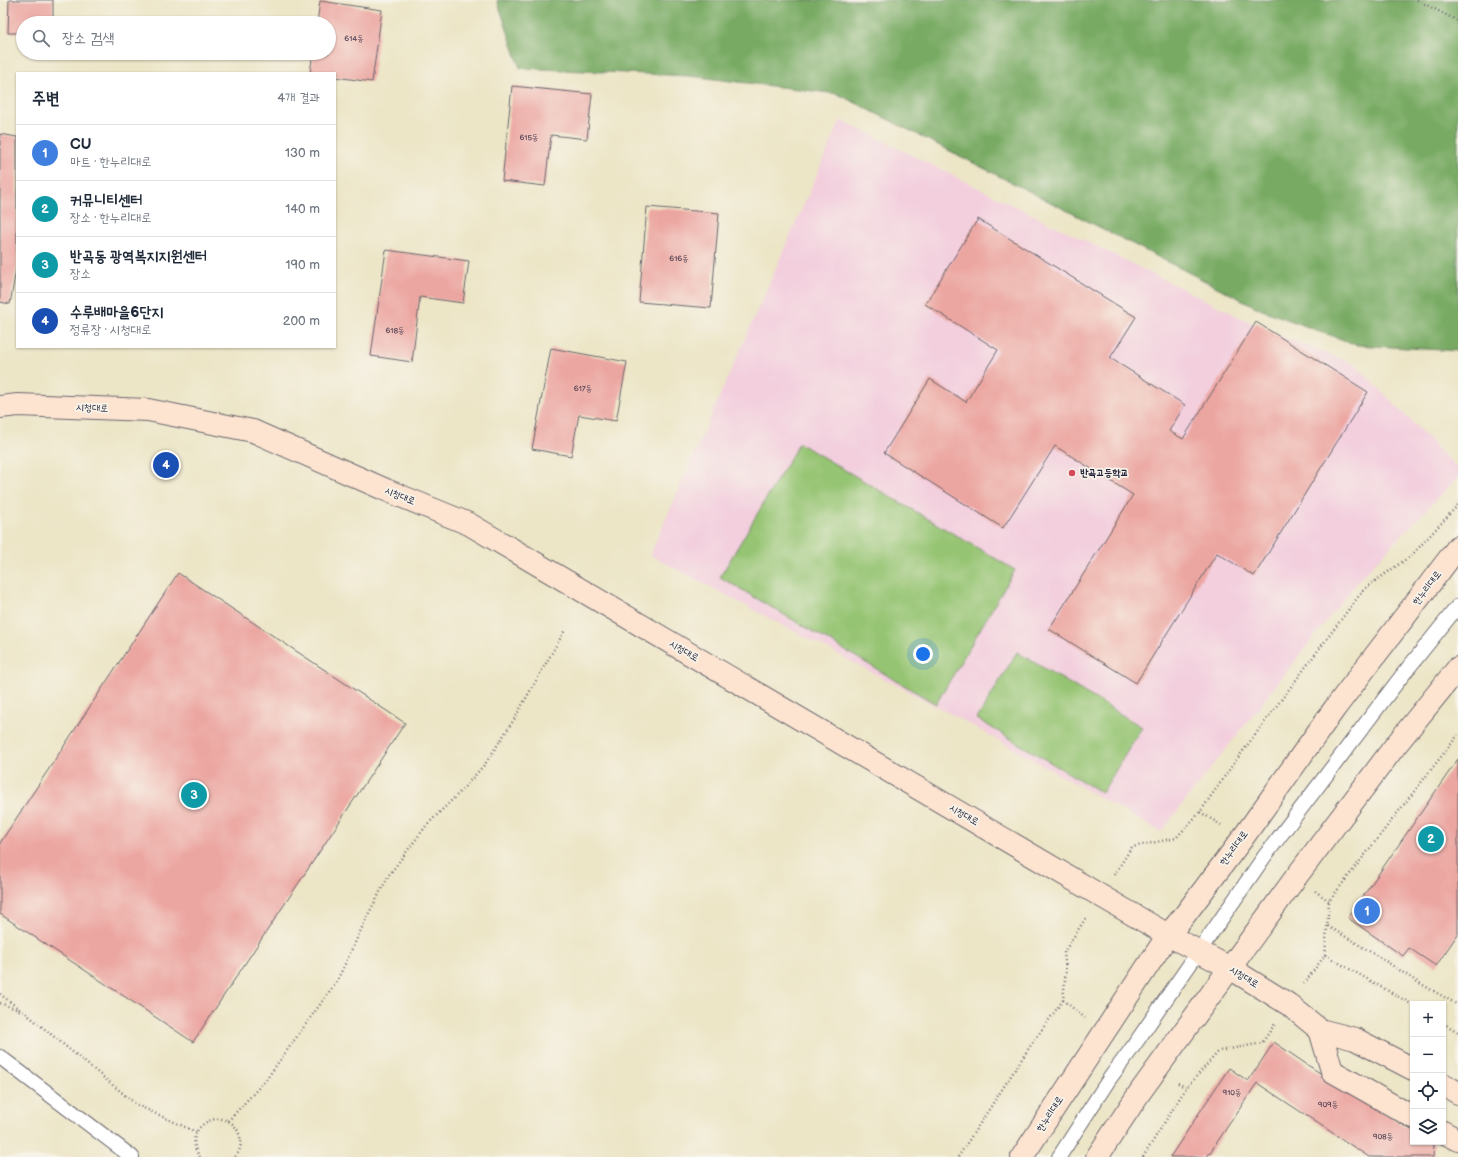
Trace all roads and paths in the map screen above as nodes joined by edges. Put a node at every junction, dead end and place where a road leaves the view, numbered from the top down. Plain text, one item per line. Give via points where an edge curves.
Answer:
1 (1417, 0) edge
2 (1458, 22) edge
3 (0, 407) edge
4 (1458, 505) edge
5 (1458, 547) edge
6 (1458, 606) edge
7 (565, 630) dead end
8 (1458, 668) edge
9 (1458, 735) edge
10 (1132, 848) dead end
11 (1328, 926) junction
12 (1168, 935) junction
13 (1064, 952) dead end
14 (1199, 952) junction
15 (1325, 955) junction
16 (1230, 968) junction
17 (0, 994) edge
18 (0, 1003) edge
19 (1410, 1003) edge
20 (1288, 1004) junction
21 (1458, 1005) edge
22 (24, 1012) junction
23 (1446, 1025) edge
24 (1320, 1030) junction
25 (1458, 1032) edge
26 (0, 1057) edge
27 (1410, 1067) edge
28 (1446, 1086) edge
29 (1458, 1092) edge
30 (1410, 1115) edge
31 (228, 1121) junction
32 (196, 1132) junction
33 (1446, 1134) edge
34 (1458, 1140) edge
35 (132, 1157) edge
36 (200, 1157) edge
37 (235, 1157) edge
38 (958, 1157) edge
39 (1022, 1157) edge
40 (1059, 1157) edge
41 (1097, 1157) edge
42 (1143, 1157) edge

1 - 2 path
3 - 12 street, 시청대로 via 18,405 148,410 253,431 469,524
4 - 10 path via 1412,555 1364,589 1200,812 1176,838
5 - 12 street, 한누리대로 via 1335,708 1242,839
6 - 14 lane via 1264,857
7 - 31 path via 513,722 485,764 426,826 389,875 337,981 265,1081
8 - 16 street via 1305,864
9 - 11 path via 1329,901
11 - 15 path
11 - 21 path
12 - 14 street, 시청대로
12 - 39 street, 한누리대로
13 - 38 path via 1066,971 1063,1000
14 - 16 street, 시청대로
14 - 40 lane via 1110,1078
15 - 19 path
15 - 20 path
16 - 20 street, 시청대로
16 - 41 street via 1140,1092
17 - 22 path
18 - 22 path
20 - 24 street, 시청대로
20 - 42 path via 1262,1043 1219,1051 1186,1088
22 - 32 path via 137,1105
23 - 25 path
24 - 27 street, 시청대로 via 1355,1039
24 - 30 street via 1332,1071
26 - 35 lane
28 - 29 street
31 - 32 path via 214,1119
31 - 37 path via 239,1133 241,1140
32 - 36 path via 194,1146
33 - 34 street

